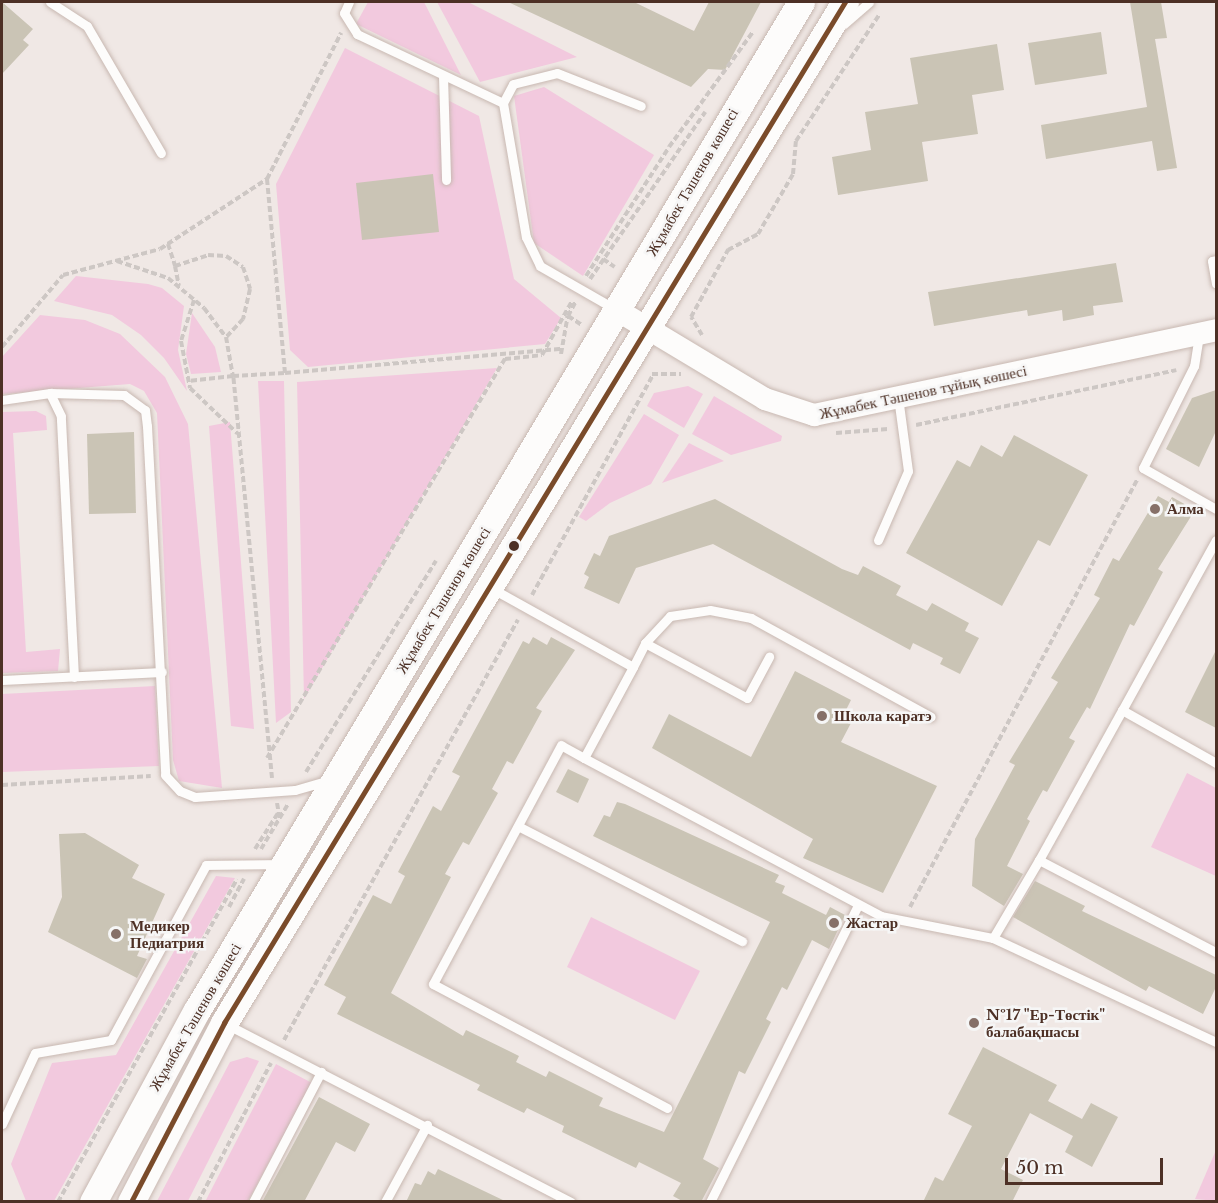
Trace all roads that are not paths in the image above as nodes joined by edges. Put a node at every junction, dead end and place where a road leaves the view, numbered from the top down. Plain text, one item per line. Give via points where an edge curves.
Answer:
1 (50, 2) edge
2 (349, 2) edge
3 (801, 2) edge
4 (845, 2) edge
5 (869, 2) edge
6 (808, 56) junction
7 (443, 76) junction
8 (503, 103) junction
9 (641, 106) dead end
10 (161, 153) dead end
11 (446, 180) dead end
12 (1216, 260) edge
13 (1216, 284) edge
14 (617, 310) junction
15 (646, 328) junction
16 (1208, 332) edge
17 (50, 393) junction
18 (898, 398) junction
19 (2, 399) edge
20 (1216, 509) edge
21 (878, 540) dead end
22 (1216, 540) edge
23 (489, 587) junction
24 (645, 644) junction
25 (769, 657) dead end
26 (633, 667) junction
27 (162, 672) junction
28 (74, 677) junction
29 (2, 680) edge
30 (1122, 710) junction
31 (931, 717) dead end
32 (584, 758) junction
33 (1216, 764) edge
34 (336, 778) junction
35 (518, 826) junction
36 (1039, 860) junction
37 (285, 863) junction
38 (858, 905) junction
39 (993, 938) junction
40 (742, 941) dead end
41 (1216, 952) edge
42 (224, 1023) junction
43 (1216, 1042) edge
44 (321, 1072) junction
45 (667, 1108) dead end
46 (2, 1124) edge
47 (427, 1125) junction
48 (93, 1202) edge
49 (131, 1202) edge
50 (253, 1202) edge
51 (385, 1202) edge
52 (571, 1202) edge
53 (711, 1202) edge

1 - 10 lane via 87,26
2 - 7 lane via 344,13 357,34
3 - 14 main road, Жұмабек Тәшенов көшесі
4 - 6 main road, Жұмабек Тәшенов көшесі
5 - 6 lane
6 - 15 main road, Жұмабек Тәшенов көшесі
7 - 8 lane
7 - 11 lane
8 - 9 lane via 513,84 557,73
8 - 14 lane via 526,237 540,266 579,292
12 - 13 lane via 1212,261
14 - 15 street, Жұмабек Тәшенов тұйық көшесі
14 - 34 main road, Жұмабек Тәшенов көшесі
15 - 18 street, Жұмабек Тәшенов тұйық көшесі via 765,399 814,415
15 - 23 main road, Жұмабек Тәшенов көшесі
16 - 18 street, Жұмабек Тәшенов тұйық көшесі
16 - 20 lane via 1143,468
17 - 19 lane
17 - 27 lane via 124,395 145,410
17 - 28 lane via 61,417
18 - 21 lane via 908,471
22 - 30 lane
23 - 26 lane
23 - 42 main road, Жұмабек Тәшенов көшесі
24 - 25 lane via 747,698
24 - 26 lane
24 - 31 lane via 670,616 710,610 752,618
26 - 32 lane
27 - 28 lane
27 - 34 lane via 165,776 180,791 195,797 275,792
28 - 29 lane
30 - 33 lane
30 - 36 lane
32 - 35 lane via 561,745
32 - 38 lane
34 - 37 main road, Жұмабек Тәшенов көшесі
35 - 40 lane
35 - 45 lane via 433,984
36 - 39 lane
36 - 41 lane
37 - 46 lane via 206,864 111,1040 35,1053
37 - 48 main road, Жұмабек Тәшенов көшесі via 197,1010
38 - 39 lane via 903,920
38 - 53 lane
39 - 43 lane
42 - 44 lane
42 - 49 main road, Жұмабек Тәшенов көшесі
44 - 47 lane
44 - 50 lane
47 - 51 lane
47 - 52 lane

